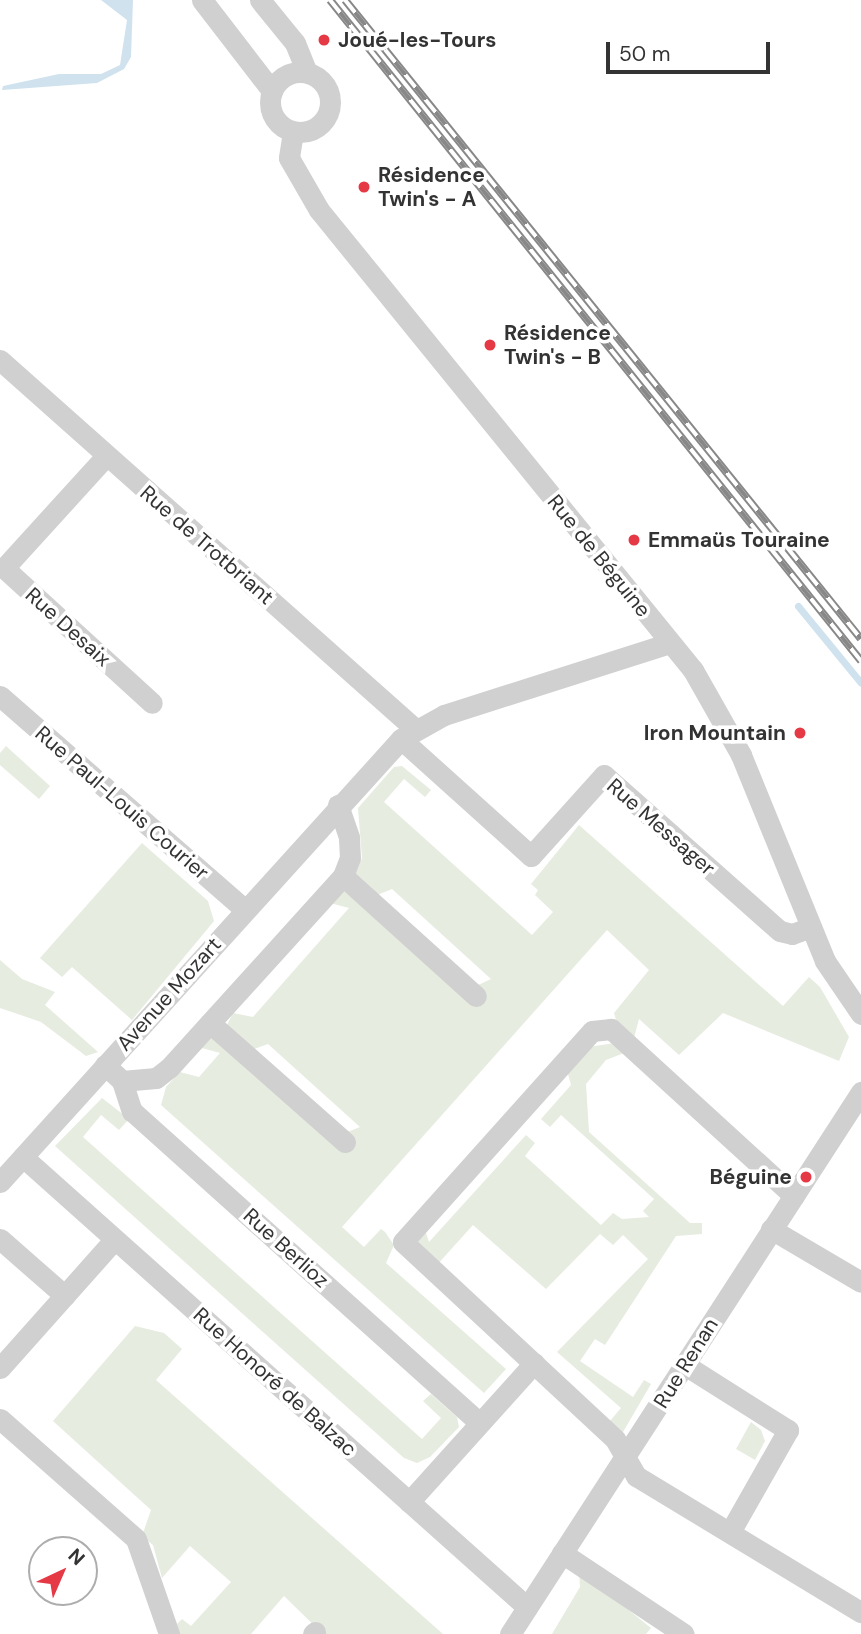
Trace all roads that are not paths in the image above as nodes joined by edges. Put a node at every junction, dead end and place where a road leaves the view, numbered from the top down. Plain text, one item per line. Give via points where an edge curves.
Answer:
1 (202, 0) edge
2 (260, 0) edge
3 (307, 73) junction
4 (272, 91) junction
5 (293, 132) junction
6 (0, 360) edge
7 (106, 456) junction
8 (670, 643) junction
9 (0, 696) edge
10 (152, 703) dead end
11 (408, 733) junction
12 (338, 805) junction
13 (342, 876) junction
14 (245, 910) junction
15 (811, 927) junction
16 (476, 996) dead end
17 (861, 1014) edge
18 (211, 1023) junction
19 (105, 1065) junction
20 (122, 1081) junction
21 (861, 1092) edge
22 (345, 1142) dead end
23 (23, 1157) junction
24 (0, 1182) edge
25 (794, 1196) junction
26 (771, 1229) junction
27 (0, 1239) edge
28 (114, 1240) junction
29 (861, 1282) edge
30 (65, 1296) junction
31 (534, 1363) junction
32 (685, 1365) junction
33 (0, 1368) edge
34 (0, 1419) edge
35 (479, 1422) junction
36 (626, 1459) junction
37 (409, 1502) junction
38 (730, 1532) junction
39 (562, 1553) junction
40 (527, 1607) junction
41 (861, 1612) edge
42 (169, 1634) edge
43 (510, 1634) edge
44 (684, 1634) edge

1 - 4 street
2 - 3 street via 295,43
3 - 4 street via 283,77
3 - 5 street via 324,85 328,110 314,129
4 - 5 street via 273,116
5 - 8 street, Rue de Béguine via 289,158 318,210
6 - 7 street, Rue de Trotbriant
7 - 10 street, Rue Desaix via 4,568
7 - 11 street, Rue de Trotbriant
8 - 11 street, Avenue Mozart via 637,650
8 - 15 street, Rue de Béguine via 723,717
9 - 14 street, Rue Paul-Louis Courier
11 - 12 street, Avenue Mozart
11 - 15 street, Rue Messager via 531,856 604,775 780,931 792,934
12 - 13 street via 351,858
12 - 14 street, Avenue Mozart
13 - 16 street
13 - 18 street, Avenue Mozart
14 - 19 street, Avenue Mozart
15 - 17 street, Rue de Béguine via 825,961
18 - 20 street, Avenue Mozart via 156,1078
18 - 22 street
19 - 20 street, Rue Berlioz
19 - 23 street, Avenue Mozart
20 - 35 street, Rue Berlioz via 132,1111
21 - 25 street, Rue Renan
23 - 24 street, Avenue Mozart
23 - 28 street, Rue Honoré de Balzac
25 - 26 street, Rue Renan
25 - 31 street via 611,1029 592,1031 403,1242
26 - 29 street
26 - 32 street, Rue Renan
27 - 30 street
28 - 30 street
28 - 37 street, Rue Honoré de Balzac
30 - 33 street
31 - 35 street
31 - 36 street via 615,1439
32 - 36 street, Rue Renan
32 - 38 street via 788,1430
34 - 42 street via 136,1539
35 - 37 street
36 - 38 street via 636,1476
36 - 39 street, Rue Renan
37 - 40 street, Rue Honoré de Balzac
38 - 41 street
39 - 40 street, Rue Renan
39 - 44 street
40 - 43 street, Rue Renan

